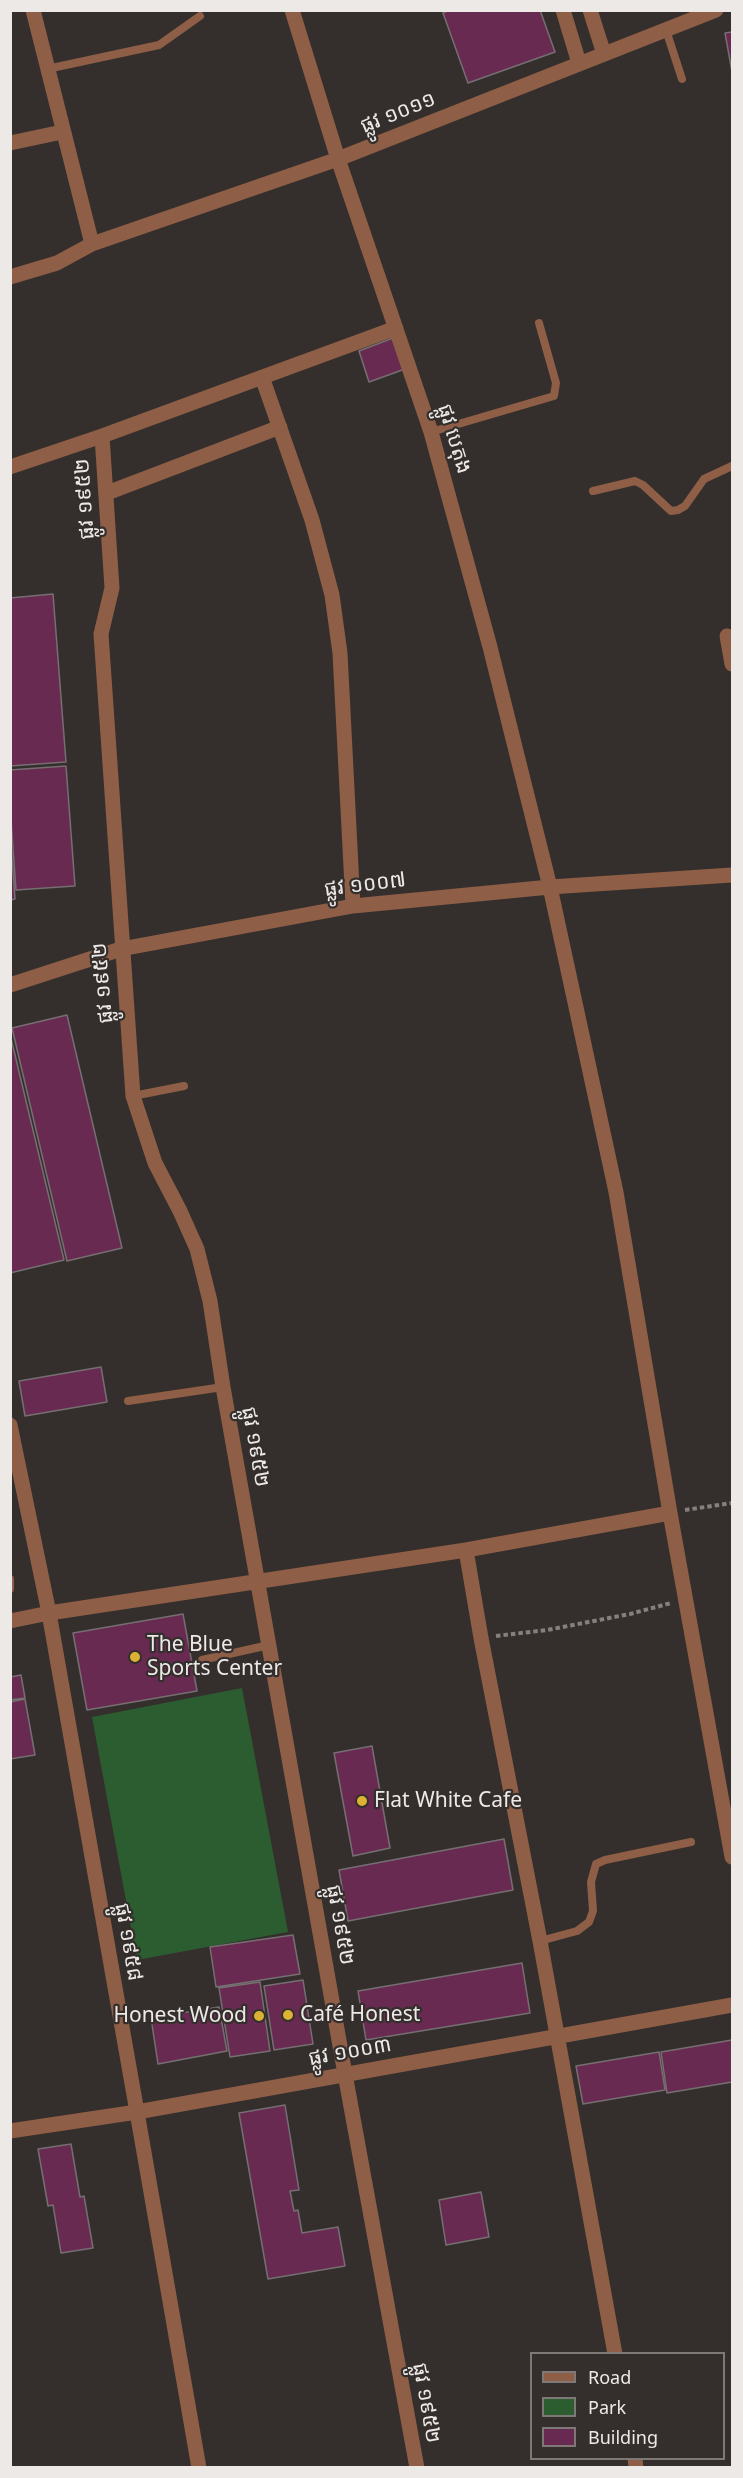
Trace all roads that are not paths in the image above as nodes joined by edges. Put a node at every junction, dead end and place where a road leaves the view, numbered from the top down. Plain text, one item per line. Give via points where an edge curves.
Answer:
1 (33, 10) edge
2 (292, 10) edge
3 (562, 10) edge
4 (590, 10) edge
5 (716, 10) edge
6 (200, 16) dead end
7 (666, 30) junction
8 (604, 54) junction
9 (579, 63) junction
10 (47, 69) junction
11 (682, 79) dead end
12 (62, 132) junction
13 (10, 142) edge
14 (338, 159) junction
15 (92, 244) junction
16 (10, 277) edge
17 (538, 323) dead end
18 (396, 328) junction
19 (262, 377) junction
20 (280, 427) junction
21 (431, 432) junction
22 (102, 436) junction
23 (732, 466) edge
24 (10, 467) edge
25 (593, 491) dead end
26 (107, 493) junction
27 (727, 636) dead end
28 (732, 664) edge
29 (732, 875) edge
30 (550, 887) junction
31 (353, 906) junction
32 (121, 949) junction
33 (10, 986) edge
34 (184, 1086) dead end
35 (133, 1096) junction
36 (223, 1387) junction
37 (128, 1401) dead end
38 (10, 1425) edge
39 (16, 1483) edge
40 (670, 1513) junction
41 (466, 1550) junction
42 (10, 1579) edge
43 (258, 1581) junction
44 (10, 1589) edge
45 (49, 1613) junction
46 (10, 1621) edge
47 (269, 1645) junction
48 (202, 1660) dead end
49 (692, 1842) dead end
50 (732, 1857) edge
51 (540, 1941) junction
52 (732, 2005) edge
53 (557, 2036) junction
54 (345, 2074) junction
55 (137, 2112) junction
56 (10, 2131) edge
57 (615, 2352) edge
58 (199, 2468) edge
59 (417, 2468) edge

1 - 10 street
2 - 14 street, ផ្លូវ បេតុង
3 - 9 street
4 - 8 street
5 - 7 street, ផ្លូវ ១០១១
6 - 10 lane via 159,45
7 - 8 street, ផ្លូវ ១០១១
7 - 11 lane
8 - 9 street, ផ្លូវ ១០១១
9 - 14 street, ផ្លូវ ១០១១
10 - 12 street
12 - 13 street
12 - 15 street
14 - 15 street, ផ្លូវ ១០១១
14 - 18 street, ផ្លូវ បេតុង
15 - 16 street, ផ្លូវ ១០១១ via 57,263
17 - 21 lane via 556,383 554,396
18 - 19 street
18 - 21 street, ផ្លូវ បេតុង
19 - 20 street
19 - 22 street
20 - 26 street
20 - 31 street via 312,520 332,595 340,653
21 - 30 street, ផ្លូវ បេតុង
22 - 24 street
22 - 26 street, ផ្លូវ ១៩៥២
23 - 25 lane via 704,479 678,510 671,511 635,481
26 - 32 street, ផ្លូវ ១៩៥២ via 112,588 101,634
27 - 28 street
29 - 30 street, ផ្លូវ ១០០៧
30 - 31 street, ផ្លូវ ១០០៧
30 - 40 street, ផ្លូវ បេតុង via 616,1192
31 - 32 street, ផ្លូវ ១០០៧
32 - 33 street, ផ្លូវ ១០០៧
32 - 35 street, ផ្លូវ ១៩៥២
34 - 35 lane
35 - 36 street, ផ្លូវ ១៩៥២ via 155,1163 197,1249 210,1301
36 - 37 lane
36 - 43 street, ផ្លូវ ១៩៥២
38 - 39 street, ផ្លូវ ១៩៥៨
39 - 45 street, ផ្លូវ ១៩៥៨
40 - 41 street
40 - 50 street, ផ្លូវ បេតុង
41 - 43 street
41 - 51 street
42 - 44 lane
43 - 45 street
43 - 47 street, ផ្លូវ ១៩៥២
45 - 46 street
45 - 55 street, ផ្លូវ ១៩៥៨
47 - 48 lane
47 - 54 street, ផ្លូវ ១៩៥២
49 - 51 lane via 596,1864 589,1922 577,1931
51 - 53 street
52 - 53 street, ផ្លូវ ១០០៣
53 - 54 street, ផ្លូវ ១០០៣
53 - 57 street
54 - 55 street, ផ្លូវ ១០០៣
54 - 59 street, ផ្លូវ ១៩៥២
55 - 56 street, ផ្លូវ ១០០៣
55 - 58 street, ផ្លូវ ១៩៥៨

